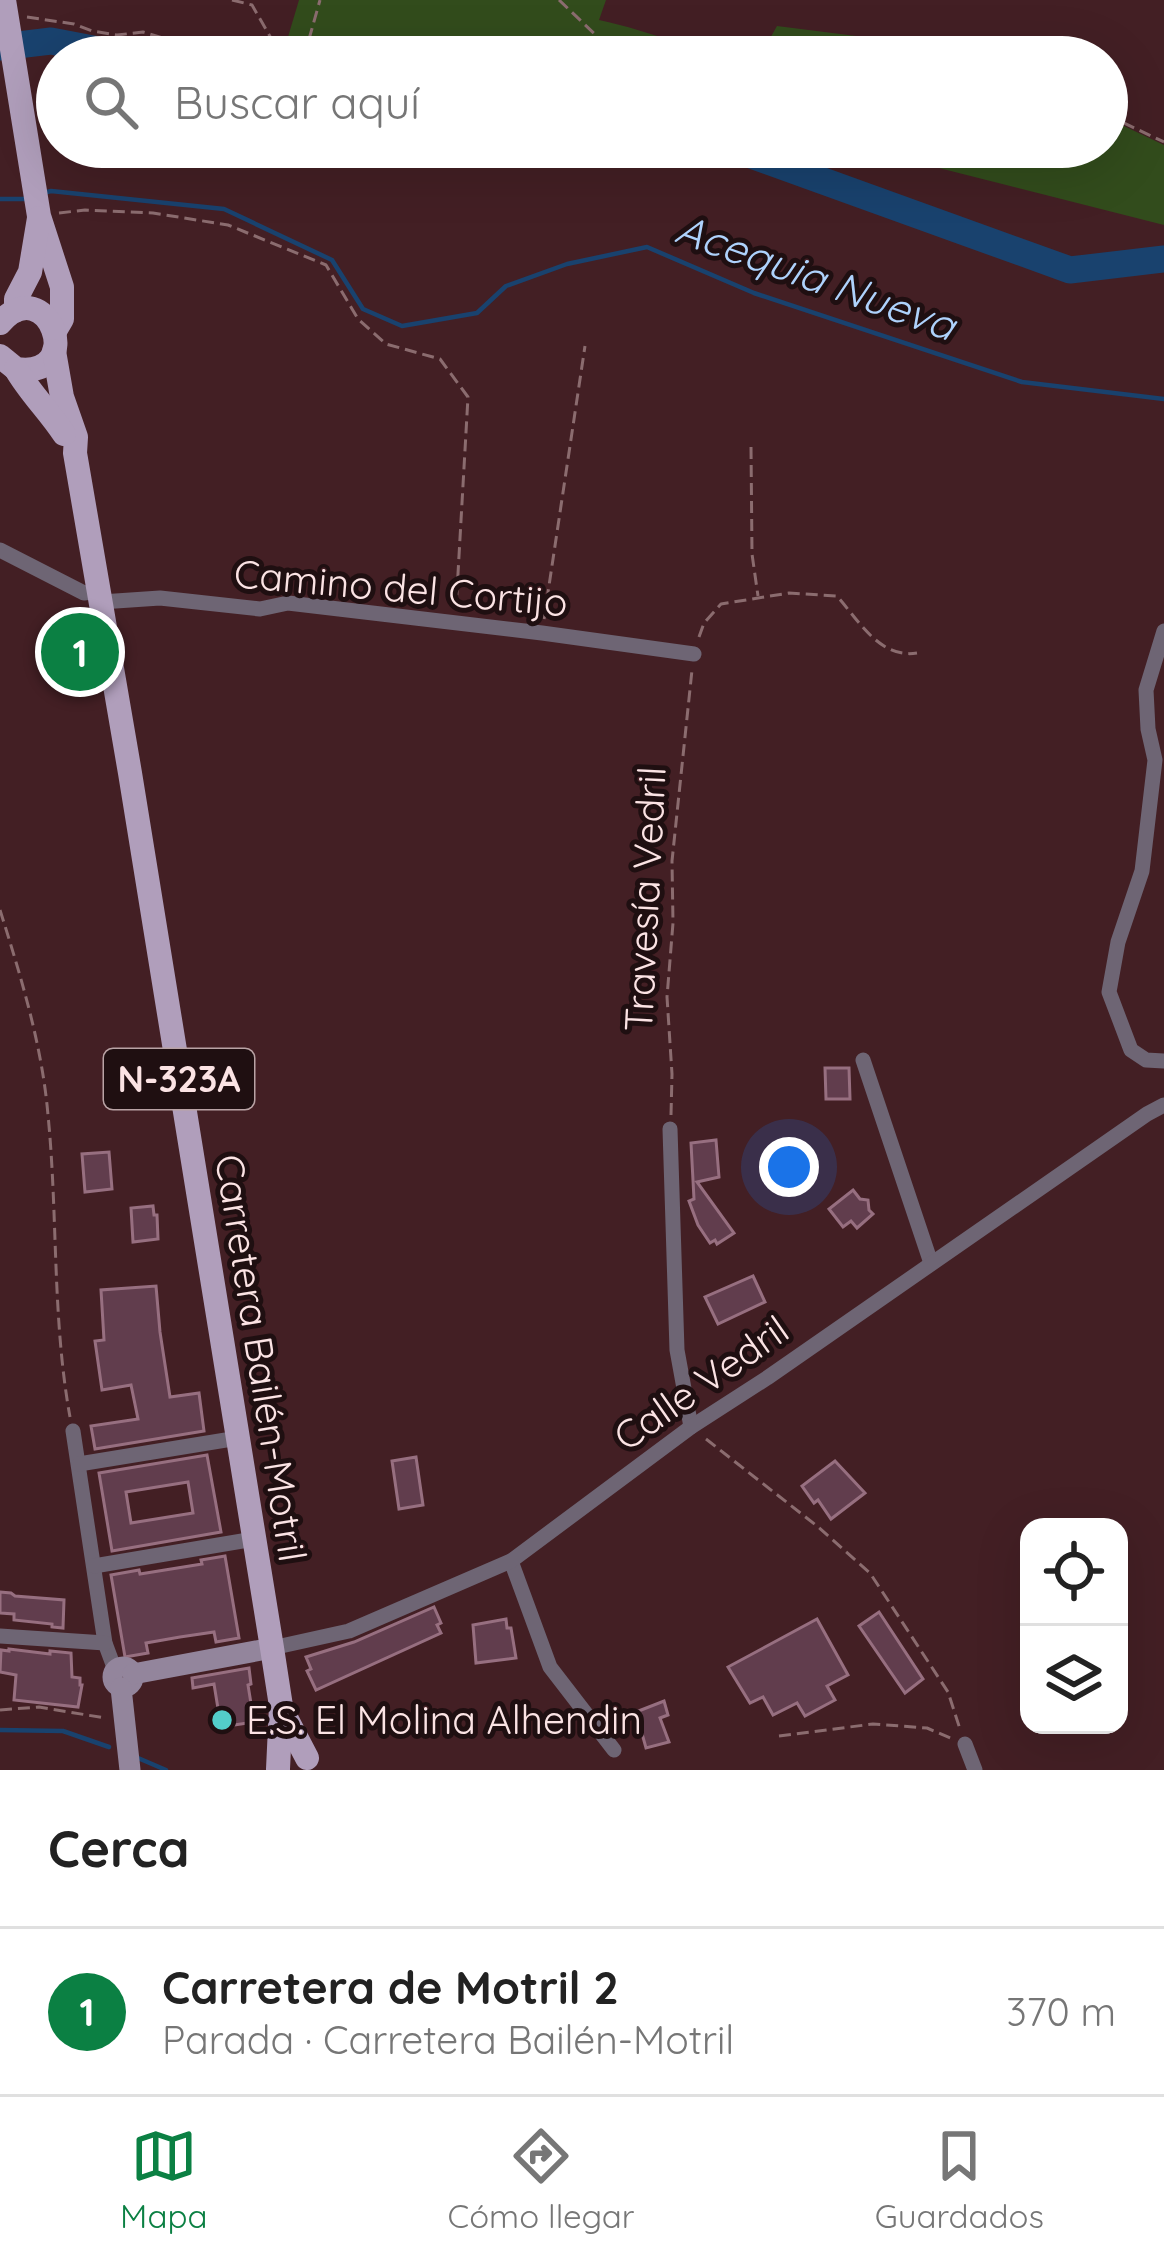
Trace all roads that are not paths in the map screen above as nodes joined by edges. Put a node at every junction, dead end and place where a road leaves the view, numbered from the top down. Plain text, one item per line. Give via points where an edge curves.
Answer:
1 (11, 7) edge
2 (38, 212) junction
3 (8, 317) edge
4 (55, 341) junction
5 (5, 362) edge
6 (75, 453) junction
7 (0, 550) edge
8 (100, 597) junction
9 (1164, 631) edge
10 (694, 654) road end
11 (862, 1060) dead end
12 (1164, 1061) edge
13 (1164, 1105) edge
14 (670, 1129) road end
15 (931, 1263) junction
16 (691, 1427) junction
17 (73, 1431) road end
18 (238, 1438) junction
19 (79, 1463) junction
20 (254, 1540) junction
21 (511, 1561) junction
22 (94, 1566) junction
23 (0, 1636) edge
24 (105, 1643) junction
25 (272, 1648) junction
26 (123, 1677) junction
27 (280, 1706) junction
28 (965, 1744) road end
29 (614, 1750) dead end
30 (315, 1764) edge
31 (130, 1770) edge
32 (277, 1770) edge
33 (975, 1770) edge

1 - 2 main road, N-323A
2 - 3 main road, N-323A via 30,272
2 - 4 main road, N-323A via 62,286
3 - 4 main road, N-323A via 39,312
4 - 5 main road, N-323A via 38,368
4 - 6 main road, Carretera Bailén-Motril / N-323A
5 - 6 main road, Carretera Bailén-Motril / N-323A
6 - 8 main road, Carretera Bailén-Motril / N-323A
7 - 8 street
8 - 10 street, Camino del Cortijo via 260,609 288,603
8 - 18 main road, Carretera Bailén-Motril / N-323A
9 - 12 street via 1147,689 1154,760 1142,871 1108,992 1131,1050
11 - 15 street
13 - 15 street, Calle Vedril
14 - 16 street via 676,1350
15 - 16 street, Calle Vedril
16 - 21 street, Calle Vedril
17 - 19 street
18 - 19 street
18 - 20 main road, Carretera Bailén-Motril / N-323A
19 - 22 street
20 - 22 street
20 - 25 main road, Carretera Bailén-Motril / N-323A
21 - 25 street, Calle Vedril via 350,1630
21 - 29 street via 550,1667
22 - 24 street
23 - 24 street
24 - 26 street
25 - 26 street
25 - 27 main road, Carretera Bailén-Motril / N-323A
26 - 31 street
27 - 30 main road, Carretera Bailén-Motril / N-323A
27 - 32 main road, Carretera Bailén-Motril / N-323A
28 - 33 street
30 - 32 main road, N-323A via 291,1759

